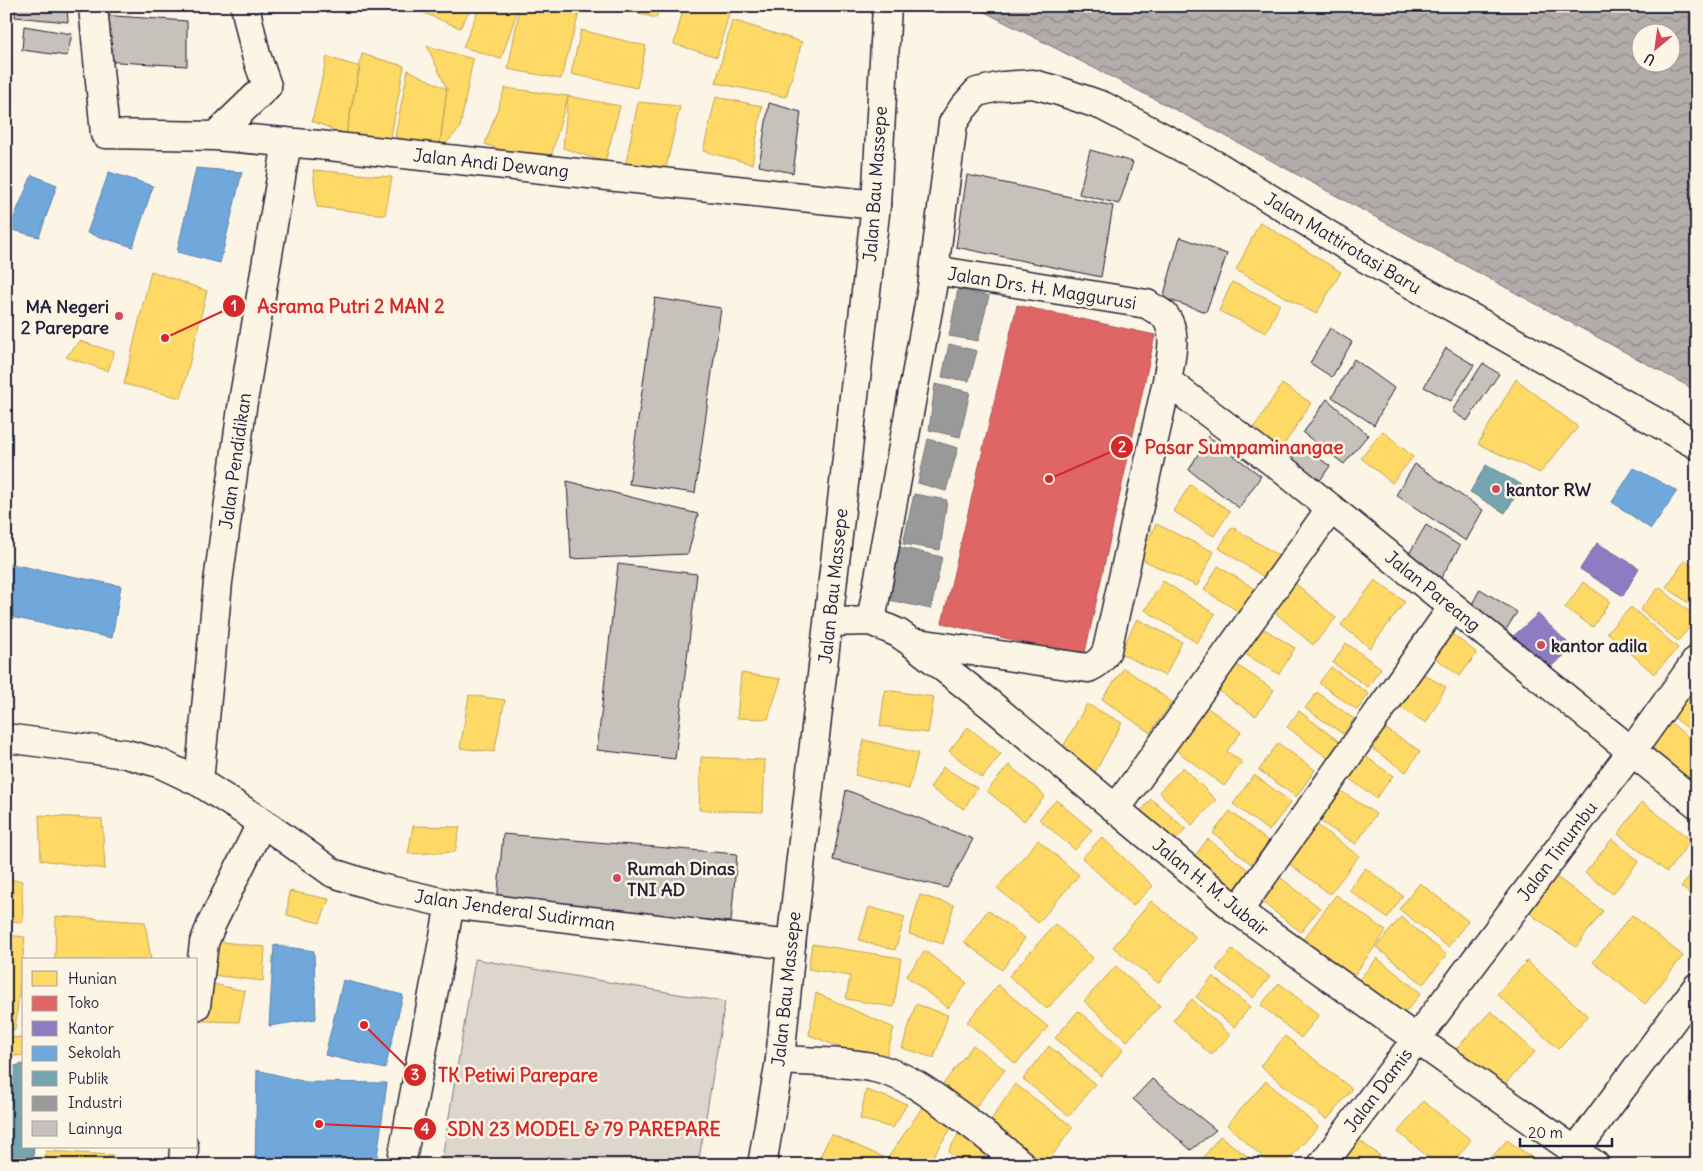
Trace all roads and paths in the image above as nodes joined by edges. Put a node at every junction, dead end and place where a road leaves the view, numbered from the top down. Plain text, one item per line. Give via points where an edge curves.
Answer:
1 (93, 6) edge
2 (245, 6) edge
3 (887, 6) edge
4 (215, 136) junction
5 (287, 142) junction
6 (876, 205) junction
7 (934, 270) junction
8 (1167, 381) junction
9 (1697, 444) edge
10 (1331, 508) junction
11 (1453, 607) junction
12 (871, 621) junction
13 (829, 622) junction
14 (911, 642) junction
15 (1697, 660) edge
16 (6, 738) edge
17 (1632, 751) junction
18 (199, 782) junction
19 (1697, 804) edge
20 (1116, 809) junction
21 (262, 822) junction
22 (450, 904) junction
23 (1238, 911) junction
24 (791, 945) junction
25 (1697, 987) edge
26 (198, 990) edge
27 (1416, 1039) junction
28 (780, 1060) junction
29 (184, 1148) edge
30 (1586, 1158) edge
31 (183, 1165) edge
32 (401, 1165) edge
33 (762, 1165) edge
34 (1022, 1165) edge
35 (1322, 1165) edge

1 - 4 main road, Jalan Andi Dewang via 105,134
2 - 4 main road via 267,86
3 - 6 main road, Jalan Bau Massepe
4 - 5 main road, Jalan Andi Dewang
5 - 6 main road, Jalan Andi Dewang
5 - 18 main road, Jalan Pendidikan via 242,408 218,582
6 - 13 main road, Jalan Bau Massepe
7 - 8 main road, Jalan Drs. H. Maggurusi via 1147,304 1163,314 1170,324 1172,352
7 - 9 main road, Jalan Mattirotasi Baru via 953,123 977,92 1033,84 1103,106 1219,167 1366,259
7 - 12 main road, Jalan Drs. H. Maggurusi
8 - 10 main road, Jalan Pareang
8 - 14 main road, Jalan Drs. H. Maggurusi via 1107,650 1100,661 1088,668 1076,667
10 - 11 main road, Jalan Pareang
10 - 20 main road
11 - 17 main road, Jalan Pareang
11 - 23 main road
12 - 13 main road, Jalan H. M. Jubair
12 - 14 main road, Jalan H. M. Jubair
13 - 24 main road, Jalan Bau Massepe
14 - 20 main road, Jalan H. M. Jubair
15 - 17 main road, Jalan Tinumbu
16 - 18 main road, Jalan Jenderal Sudirman via 126,754 160,763
17 - 19 main road, Jalan Pareang
17 - 27 main road, Jalan Tinumbu
18 - 21 main road, Jalan Jenderal Sudirman
20 - 23 main road, Jalan H. M. Jubair
21 - 22 main road, Jalan Jenderal Sudirman via 333,873
21 - 26 main road via 204,943
22 - 24 main road, Jalan Jenderal Sudirman
22 - 32 main road
23 - 27 main road, Jalan H. M. Jubair
24 - 28 main road, Jalan Bau Massepe
25 - 30 main road
27 - 30 main road, Jalan H. M. Jubair
27 - 35 main road, Jalan Damis
28 - 33 main road, Jalan Bau Massepe
28 - 34 main road via 876,1068 900,1076 919,1085
29 - 31 main road

